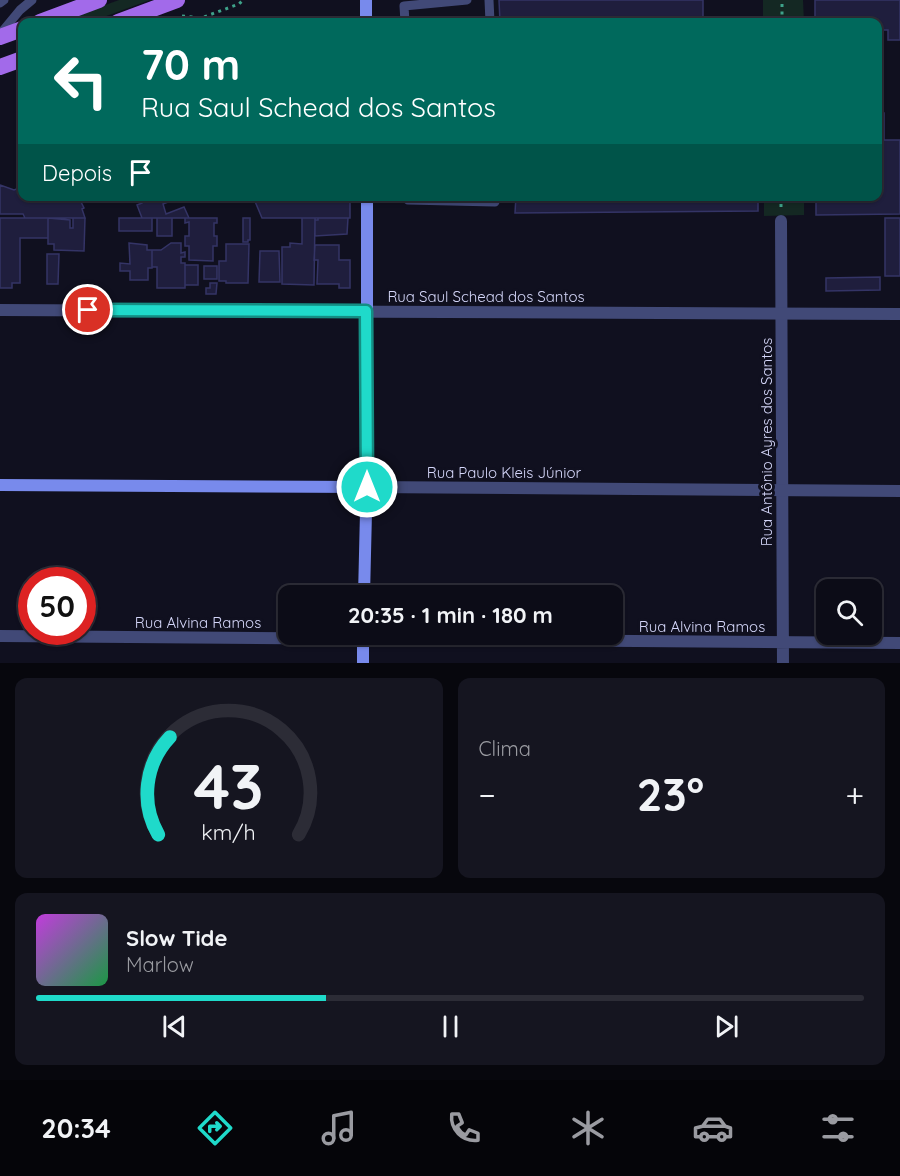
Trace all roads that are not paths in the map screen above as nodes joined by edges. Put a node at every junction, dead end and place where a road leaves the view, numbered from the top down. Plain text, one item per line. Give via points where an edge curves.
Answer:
1 (4, 0) edge
2 (32, 0) edge
3 (99, 0) edge
4 (366, 0) edge
5 (467, 0) edge
6 (489, 0) edge
7 (0, 3) edge
8 (178, 8) edge
9 (51, 18) edge
10 (135, 18) edge
11 (366, 18) edge
12 (405, 18) edge
13 (490, 18) edge
14 (18, 30) edge
15 (0, 36) edge
16 (18, 60) edge
17 (0, 67) edge
18 (367, 201) edge
19 (452, 201) edge
20 (495, 201) edge
21 (781, 221) dead end
22 (0, 310) edge
23 (366, 311) junction
24 (781, 313) junction
25 (900, 314) edge
26 (0, 485) edge
27 (367, 487) junction
28 (782, 490) junction
29 (900, 491) edge
30 (364, 585) edge
31 (0, 636) edge
32 (278, 637) edge
33 (623, 640) edge
34 (783, 642) junction
35 (900, 643) edge
36 (363, 645) edge
37 (363, 663) edge
38 (783, 663) edge

1 - 7 lane
2 - 15 lane
3 - 9 main road
4 - 11 main road
5 - 12 lane via 404,6
6 - 13 lane
8 - 10 main road
14 - 15 main road
16 - 17 main road
18 - 23 main road
19 - 20 lane
21 - 24 street, Rua Antônio Ayres dos Santos
22 - 23 street, Rua Saul Schead dos Santos
23 - 24 street, Rua Saul Schead dos Santos
23 - 27 main road
24 - 25 street, Rua Saul Schead dos Santos
24 - 28 street, Rua Antônio Ayres dos Santos
26 - 27 main road, Rua Paulo Kleis Júnior
27 - 28 street, Rua Paulo Kleis Júnior
27 - 30 main road
28 - 29 street, Rua Paulo Kleis Júnior
28 - 34 street, Rua Antônio Ayres dos Santos
31 - 32 street, Rua Alvina Ramos
33 - 34 street, Rua Alvina Ramos
34 - 35 street, Rua Alvina Ramos
34 - 38 street, Rua Antônio Ayres dos Santos
36 - 37 main road

